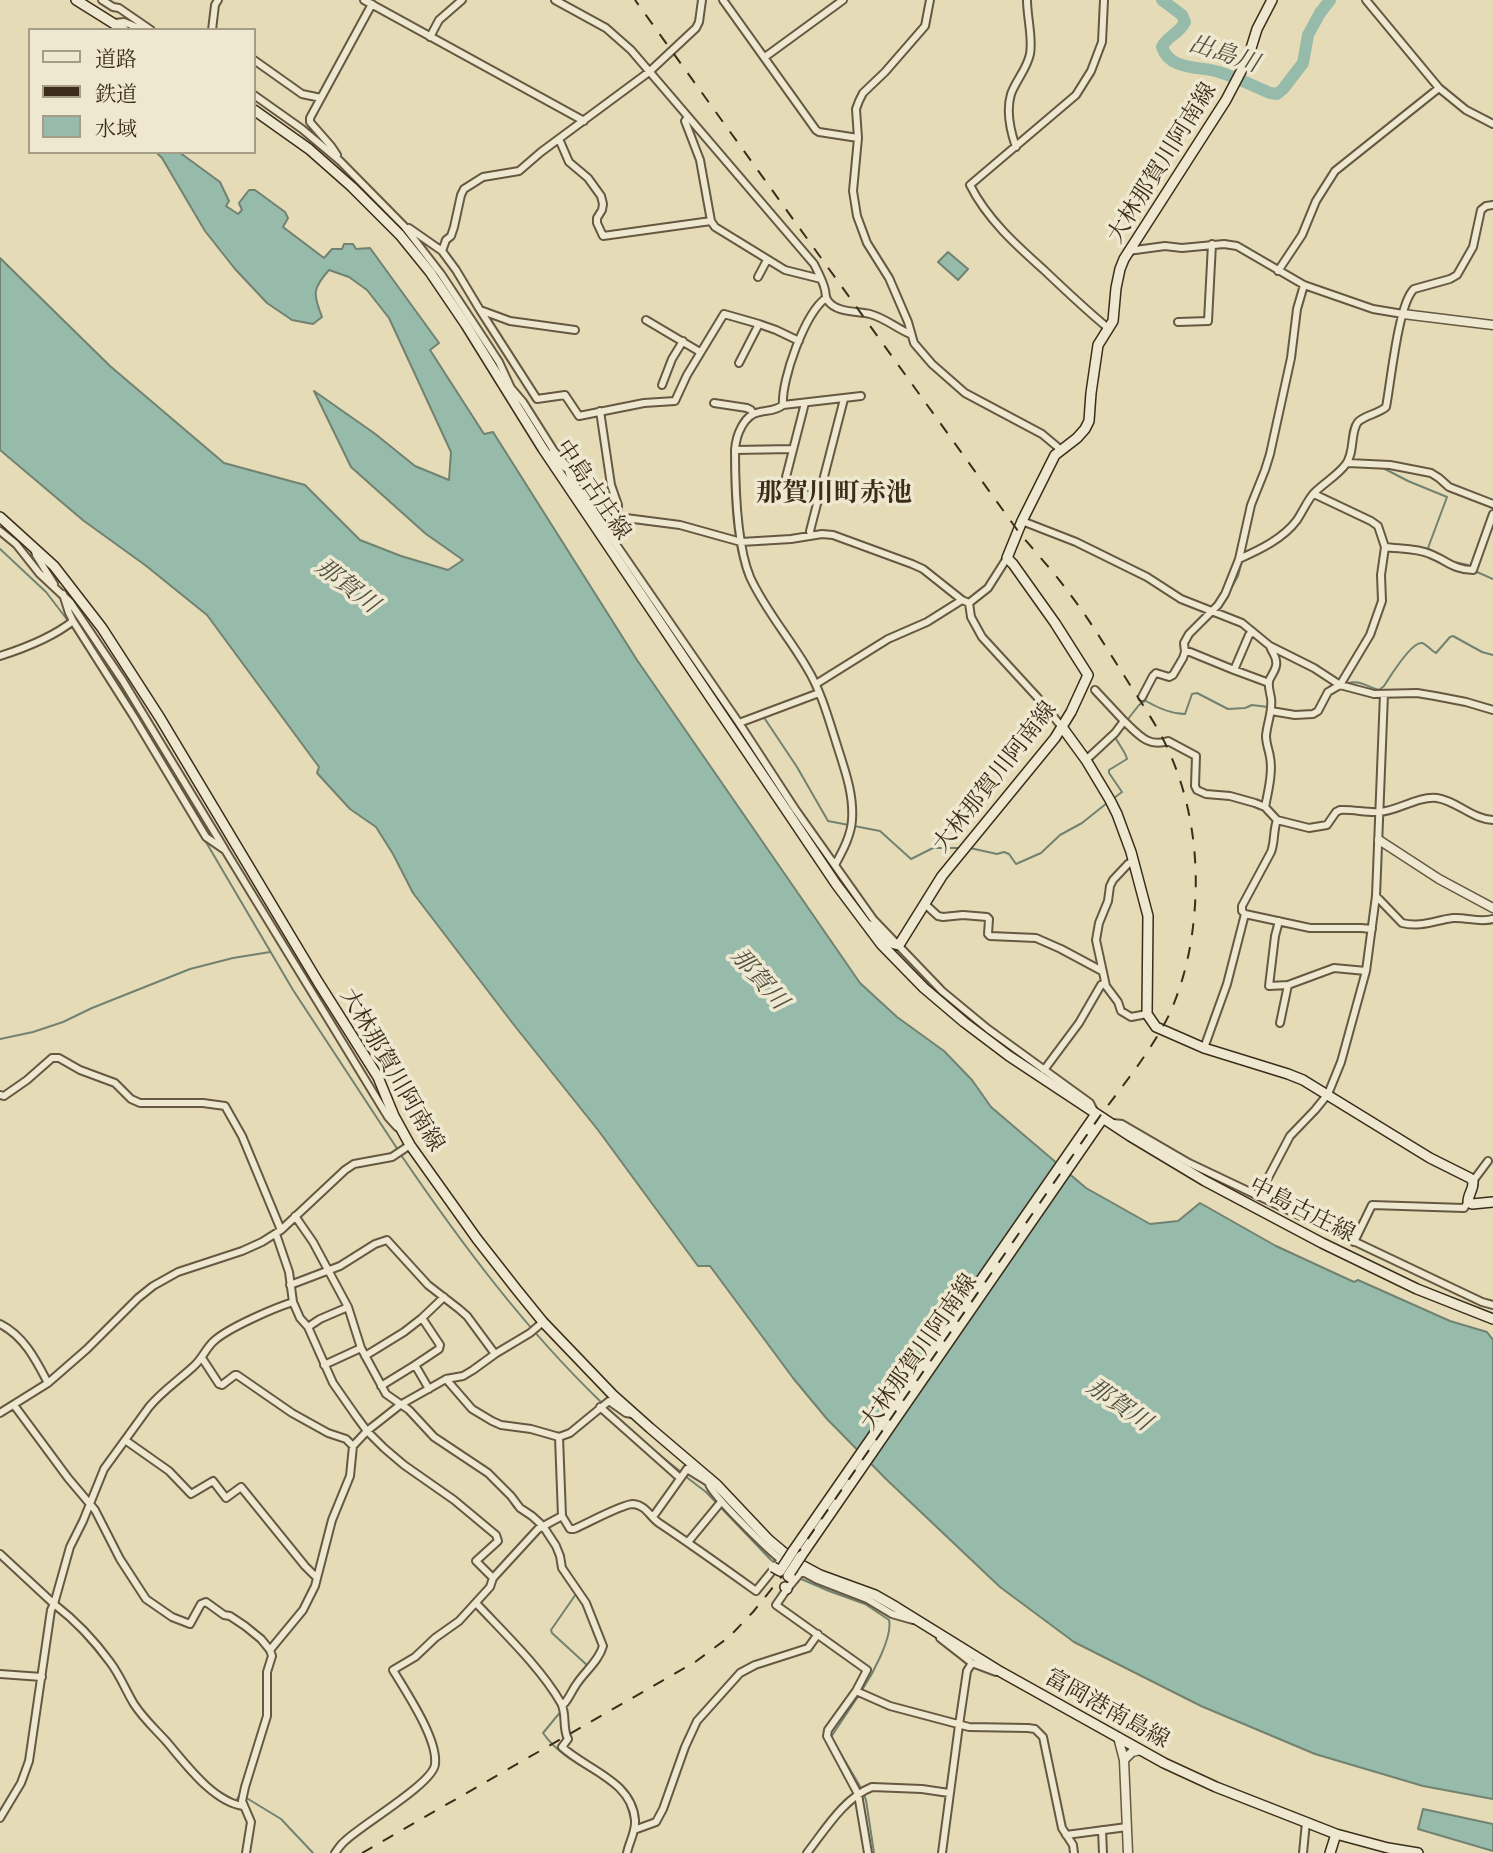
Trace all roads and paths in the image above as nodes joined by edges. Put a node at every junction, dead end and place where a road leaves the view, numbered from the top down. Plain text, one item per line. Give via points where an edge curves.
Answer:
1 (76, 0) edge
2 (102, 0) edge
3 (218, 0) edge
4 (364, 0) edge
5 (462, 0) edge
6 (555, 0) edge
7 (702, 0) edge
8 (723, 0) edge
9 (843, 0) edge
10 (930, 0) edge
11 (1027, 0) edge
12 (1104, 0) edge
13 (1272, 0) edge
14 (1366, 0) edge
15 (372, 4) junction
16 (113, 23) junction
17 (121, 28) edge
18 (138, 28) edge
19 (148, 28) edge
20 (212, 28) edge
21 (430, 37) junction
22 (765, 57) junction
23 (256, 61) edge
24 (649, 72) junction
25 (1439, 89) junction
26 (256, 96) edge
27 (321, 98) junction
28 (256, 111) edge
29 (688, 117) junction
30 (584, 121) junction
31 (1493, 124) edge
32 (858, 138) junction
33 (559, 139) junction
34 (1016, 147) junction
35 (340, 161) junction
36 (1493, 205) edge
37 (375, 209) junction
38 (711, 220) junction
39 (404, 226) junction
40 (1212, 244) junction
41 (442, 251) junction
42 (1128, 251) junction
43 (767, 260) junction
44 (1278, 271) junction
45 (758, 277) dead end
46 (821, 279) junction
47 (1304, 285) junction
48 (826, 298) junction
49 (480, 310) junction
50 (1403, 314) junction
51 (646, 320) dead end
52 (1178, 322) dead end
53 (759, 324) junction
54 (1493, 325) edge
55 (1108, 328) junction
56 (575, 330) dead end
57 (911, 334) junction
58 (683, 341) junction
59 (799, 341) junction
60 (701, 352) junction
61 (739, 363) dead end
62 (662, 386) dead end
63 (508, 390) junction
64 (861, 396) dead end
65 (844, 399) junction
66 (714, 403) dead end
67 (805, 403) junction
68 (783, 405) junction
69 (600, 411) junction
70 (753, 414) junction
71 (542, 449) junction
72 (793, 449) junction
73 (1060, 449) junction
74 (735, 450) junction
75 (1348, 463) junction
76 (567, 469) junction
77 (821, 490) junction
78 (1315, 495) junction
79 (1493, 504) edge
80 (1493, 514) edge
81 (0, 517) edge
82 (618, 517) junction
83 (1022, 522) junction
84 (0, 531) edge
85 (811, 535) junction
86 (741, 542) junction
87 (34, 547) junction
88 (1385, 547) junction
89 (1007, 558) junction
90 (1239, 559) junction
91 (57, 588) junction
92 (63, 594) junction
93 (966, 601) junction
94 (1212, 611) junction
95 (73, 621) junction
96 (1252, 632) junction
97 (1270, 646) junction
98 (1187, 652) junction
99 (0, 656) edge
100 (1234, 670) junction
101 (1269, 683) junction
102 (816, 684) junction
103 (1340, 685) junction
104 (1095, 690) dead end
105 (819, 693) junction
106 (1384, 694) junction
107 (1142, 697) dead end
108 (1493, 710) edge
109 (1271, 711) junction
110 (1125, 722) junction
111 (739, 723) junction
112 (1062, 727) junction
113 (1086, 760) junction
114 (1265, 807) junction
115 (1379, 813) junction
116 (1277, 820) junction
117 (1493, 820) edge
118 (1379, 840) junction
119 (225, 850) junction
120 (1134, 860) junction
121 (835, 865) junction
122 (1376, 897) junction
123 (925, 904) junction
124 (1493, 908) edge
125 (1245, 914) junction
126 (1493, 919) edge
127 (1279, 921) junction
128 (865, 924) junction
129 (1372, 929) junction
130 (898, 945) junction
131 (1102, 971) junction
132 (1366, 971) junction
133 (1105, 983) junction
134 (1288, 985) junction
135 (1147, 1014) junction
136 (1280, 1023) dead end
137 (1204, 1048) junction
138 (1044, 1070) junction
139 (1328, 1094) junction
140 (0, 1095) edge
141 (1100, 1118) junction
142 (402, 1130) junction
143 (407, 1147) junction
144 (1488, 1161) dead end
145 (1473, 1181) junction
146 (1259, 1195) junction
147 (1468, 1202) junction
148 (1493, 1202) edge
149 (295, 1216) junction
150 (279, 1232) junction
151 (1354, 1242) junction
152 (328, 1270) junction
153 (290, 1285) junction
154 (444, 1297) junction
155 (293, 1302) junction
156 (1493, 1305) edge
157 (348, 1307) junction
158 (422, 1318) junction
159 (1493, 1319) edge
160 (543, 1322) junction
161 (0, 1324) edge
162 (308, 1326) junction
163 (361, 1348) junction
164 (495, 1354) junction
165 (365, 1356) junction
166 (202, 1358) junction
167 (324, 1365) junction
168 (415, 1365) junction
169 (446, 1379) junction
170 (48, 1383) junction
171 (381, 1386) junction
172 (429, 1389) junction
173 (14, 1405) junction
174 (401, 1405) junction
175 (600, 1407) junction
176 (0, 1413) edge
177 (634, 1414) junction
178 (367, 1431) junction
179 (559, 1437) junction
180 (125, 1440) junction
181 (353, 1446) junction
182 (682, 1475) junction
183 (709, 1480) junction
184 (90, 1504) junction
185 (718, 1505) junction
186 (652, 1515) junction
187 (562, 1516) junction
188 (543, 1526) junction
189 (688, 1542) junction
190 (803, 1546) junction
191 (0, 1555) edge
192 (776, 1566) junction
193 (797, 1576) junction
194 (317, 1578) junction
195 (493, 1578) junction
196 (476, 1603) junction
197 (53, 1607) junction
198 (918, 1622) junction
199 (936, 1633) junction
200 (818, 1634) junction
201 (270, 1650) junction
202 (972, 1663) junction
203 (1001, 1672) junction
204 (0, 1674) edge
205 (42, 1677) junction
206 (859, 1693) junction
207 (563, 1705) junction
208 (958, 1725) junction
209 (1118, 1737) junction
210 (1141, 1751) junction
211 (1124, 1760) junction
212 (862, 1792) junction
213 (949, 1793) junction
214 (243, 1806) junction
215 (0, 1818) edge
216 (1306, 1822) junction
217 (634, 1830) junction
218 (1102, 1830) junction
219 (1127, 1832) junction
220 (1336, 1834) junction
221 (1066, 1835) junction
222 (246, 1853) edge
223 (335, 1853) edge
224 (627, 1853) edge
225 (807, 1853) edge
226 (868, 1853) edge
227 (942, 1853) edge
228 (1074, 1853) edge
229 (1102, 1853) edge
230 (1128, 1853) edge
231 (1303, 1853) edge
232 (1330, 1853) edge
233 (1418, 1853) edge

1 - 16 main road
2 - 19 street
3 - 20 street
4 - 15 street
5 - 21 street via 439,20
6 - 24 street via 606,28
7 - 24 street via 696,28
8 - 22 street
9 - 22 street
10 - 32 street via 925,26 863,93 856,108
11 - 34 street via 1030,52 1011,93 1009,109
12 - 34 street via 1104,34 1091,71 1076,95
13 - 42 main road, 大林那賀川阿南線 via 1237,79
14 - 25 street
15 - 21 street
15 - 27 street
16 - 17 main road
16 - 18 street
21 - 30 street
22 - 32 street via 816,130
23 - 27 street via 302,94
24 - 29 street
24 - 30 street
25 - 31 street
25 - 44 street via 1335,171
26 - 35 street
27 - 35 street via 310,122
28 - 37 main road, 中島古庄線 via 309,149
29 - 38 street via 685,121 700,160
29 - 46 street via 814,264
30 - 33 street
32 - 57 street via 853,191 857,216
33 - 38 street via 569,162 589,178 601,196 597,223 603,236
33 - 41 street via 519,171 483,177 464,188 454,228
34 - 55 street via 970,185 976,199 1020,249
35 - 39 street
36 - 50 street via 1480,210 1473,247 1457,275 1414,289
37 - 39 street
37 - 63 main road, 中島古庄線 via 430,272
38 - 43 street
39 - 41 street
39 - 63 street via 480,332 499,362
40 - 42 street
40 - 44 street via 1237,246
40 - 52 street via 1208,321
41 - 49 street
42 - 55 main road, 大林那賀川阿南線
43 - 45 street
43 - 46 street via 785,271
44 - 47 street
46 - 48 street
47 - 50 street via 1373,309
47 - 90 street via 1270,454 1251,505
48 - 57 street via 837,307 870,314
48 - 59 street
49 - 56 street via 510,321
49 - 69 street via 537,399 565,395 579,416
50 - 54 street
50 - 75 street via 1386,407 1359,421
51 - 58 street
53 - 59 street
53 - 60 street via 724,314
53 - 61 street
55 - 73 main road, 大林那賀川阿南線 via 1098,345 1085,429
57 - 73 street via 932,364 965,393 1042,433
58 - 60 street
58 - 62 street
59 - 68 street via 788,367
60 - 69 street via 675,401
63 - 71 main road, 中島古庄線
63 - 76 street via 523,402
64 - 65 street
65 - 67 street
65 - 77 street
66 - 70 street via 747,408
67 - 68 street
67 - 72 street
68 - 70 street
69 - 82 street
70 - 74 street via 741,428
71 - 76 street
71 - 128 main road, 中島古庄線
72 - 74 street
72 - 77 street via 786,477 789,482
73 - 83 main road, 大林那賀川阿南線
74 - 86 street
75 - 78 street
75 - 79 street via 1431,473 1449,487
76 - 82 street
76 - 111 street
77 - 85 street
78 - 88 street via 1378,526
78 - 90 street via 1287,530
80 - 88 street via 1473,569 1448,564 1430,553
81 - 87 main road, 大林那賀川阿南線
82 - 86 street via 680,525
83 - 89 main road, 大林那賀川阿南線
83 - 94 street via 1076,542
84 - 91 street
85 - 86 street
85 - 93 street via 833,535 912,564
86 - 102 street via 761,598
87 - 91 street
87 - 142 main road, 大林那賀川阿南線 via 69,583 152,707 378,1077
88 - 103 street via 1382,601 1370,635
89 - 93 street via 988,588
89 - 112 main road, 大林那賀川阿南線 via 1088,675
90 - 94 street via 1225,594
91 - 92 street
92 - 95 street
92 - 119 street
93 - 102 street via 888,639
93 - 112 street via 982,637
94 - 96 street
94 - 98 street via 1189,634 1184,643
95 - 99 street
95 - 119 street via 206,837
96 - 97 street
96 - 100 street
97 - 101 street via 1277,665
97 - 103 street
98 - 100 street
98 - 107 street via 1173,675 1153,676
100 - 101 street
101 - 109 street
102 - 105 street
103 - 106 street
103 - 109 street via 1328,692 1314,714
104 - 110 street
105 - 111 street
105 - 121 street via 851,792 851,825
106 - 108 street via 1417,693
106 - 115 street
109 - 114 street via 1266,734 1271,758
110 - 113 street
110 - 114 street via 1153,744 1168,741 1196,756 1195,786 1202,793
111 - 121 street
112 - 113 main road
112 - 123 main road, 大林那賀川阿南線
113 - 120 main road via 1118,814
114 - 116 street
115 - 116 street via 1340,810 1327,825 1309,828
115 - 117 street via 1438,798
115 - 118 street
116 - 125 street via 1271,852 1242,905
118 - 122 street
118 - 124 street
119 - 142 street via 388,1117
120 - 131 street via 1113,880 1099,923
120 - 135 main road via 1148,916
121 - 130 street via 873,919
122 - 126 street via 1406,924
122 - 129 street
123 - 130 main road, 大林那賀川阿南線
123 - 131 street via 937,916 987,917 990,936 1036,938
125 - 127 street
125 - 137 street
127 - 129 street via 1310,928
127 - 134 street via 1269,986
128 - 130 main road
128 - 141 main road via 964,1022
129 - 132 street
130 - 138 street via 942,991
131 - 133 street
132 - 134 street via 1334,968
132 - 139 street
133 - 135 street via 1121,1011 1131,1017
133 - 138 street
134 - 136 street
135 - 137 main road via 1156,1027
137 - 139 main road via 1288,1074
138 - 141 street via 1090,1103
139 - 145 main road
139 - 146 street via 1290,1136
140 - 150 street via 52,1058 59,1058 115,1083 140,1102 225,1106 242,1136
141 - 146 street via 1122,1124 1189,1164
141 - 159 main road, 中島古庄線 via 1322,1243
141 - 190 main road, 大林那賀川阿南線
142 - 143 main road, 大林那賀川阿南線
143 - 149 street via 385,1159 354,1164
143 - 160 main road, 大林那賀川阿南線
144 - 145 street
145 - 147 main road
146 - 151 street
147 - 148 main road
147 - 151 street via 1464,1208 1372,1205
149 - 150 street
149 - 152 street
150 - 153 street
150 - 170 street via 153,1286
151 - 156 street
152 - 153 street
152 - 154 street via 387,1240
152 - 157 street
153 - 155 street
154 - 158 street
154 - 164 street via 467,1316
155 - 162 street
155 - 166 street via 228,1331
157 - 162 street
157 - 163 street
158 - 165 street
158 - 168 street via 440,1345
160 - 164 street
160 - 177 main road, 大林那賀川阿南線
161 - 170 street via 18,1336
162 - 167 street
163 - 165 street
163 - 167 street
164 - 169 street via 463,1376
165 - 171 street
166 - 180 street via 156,1398
166 - 181 street via 219,1384 237,1376
167 - 178 street
168 - 171 street
168 - 172 street
169 - 172 street
169 - 179 street via 472,1409 492,1421
170 - 173 street
171 - 174 street
172 - 174 street
173 - 176 street
173 - 184 street
174 - 178 street
174 - 188 street via 434,1437 488,1473
175 - 177 street via 609,1401
175 - 179 street
175 - 182 street
177 - 183 main road, 大林那賀川阿南線
178 - 181 street
178 - 195 street via 496,1535 498,1541 477,1561
179 - 187 street
180 - 184 street via 104,1469
180 - 194 street via 169,1471 191,1494 213,1481 226,1498 241,1487
181 - 194 street via 350,1476 332,1520
182 - 183 street via 687,1469
182 - 186 street
183 - 185 street
183 - 190 main road, 大林那賀川阿南線 via 769,1541
184 - 197 street via 70,1547
184 - 201 street via 146,1599 190,1624 206,1602 245,1626
185 - 189 street
185 - 192 street via 732,1510
186 - 187 street via 631,1504 574,1529
186 - 189 street
187 - 188 street
188 - 195 street
188 - 207 street via 556,1546 562,1568 586,1603 603,1646
189 - 192 street via 756,1591
190 - 192 main road, 大林那賀川阿南線, bridge via 780,1571
190 - 193 main road, 大林那賀川阿南線, bridge via 788,1576
190 - 198 main road, 富岡港南島線 via 820,1575 875,1595
191 - 197 street
192 - 193 street
193 - 198 street via 818,1580
193 - 200 street via 776,1605
194 - 201 street via 303,1610
195 - 196 street
196 - 207 street
196 - 223 street via 393,1671 427,1730 436,1765 420,1784
197 - 205 street
197 - 214 street via 77,1622 113,1665 136,1706 198,1778 223,1799
198 - 199 main road, 富岡港南島線
199 - 202 street
199 - 203 main road, 富岡港南島線
200 - 206 street via 867,1670
200 - 217 street via 808,1648 740,1673 693,1727 656,1822
201 - 214 street via 267,1716
202 - 203 street
202 - 208 street
203 - 209 main road, 富岡港南島線
204 - 205 street
205 - 215 street via 29,1761
206 - 208 street
206 - 212 street via 827,1735
207 - 217 street via 568,1739 562,1747 623,1791 633,1811
208 - 213 street
208 - 221 street via 1028,1728 1040,1733
209 - 210 main road, 富岡港南島線
209 - 211 street
210 - 211 street
210 - 216 main road, 富岡港南島線
211 - 219 street
212 - 213 street via 872,1787
212 - 225 street
212 - 226 street
213 - 227 street
214 - 222 street via 251,1822
216 - 220 main road, 富岡港南島線
216 - 231 street
217 - 224 street
218 - 219 street
218 - 221 street
218 - 229 street
219 - 230 street
220 - 232 main road
220 - 233 main road, 富岡港南島線
221 - 228 street

